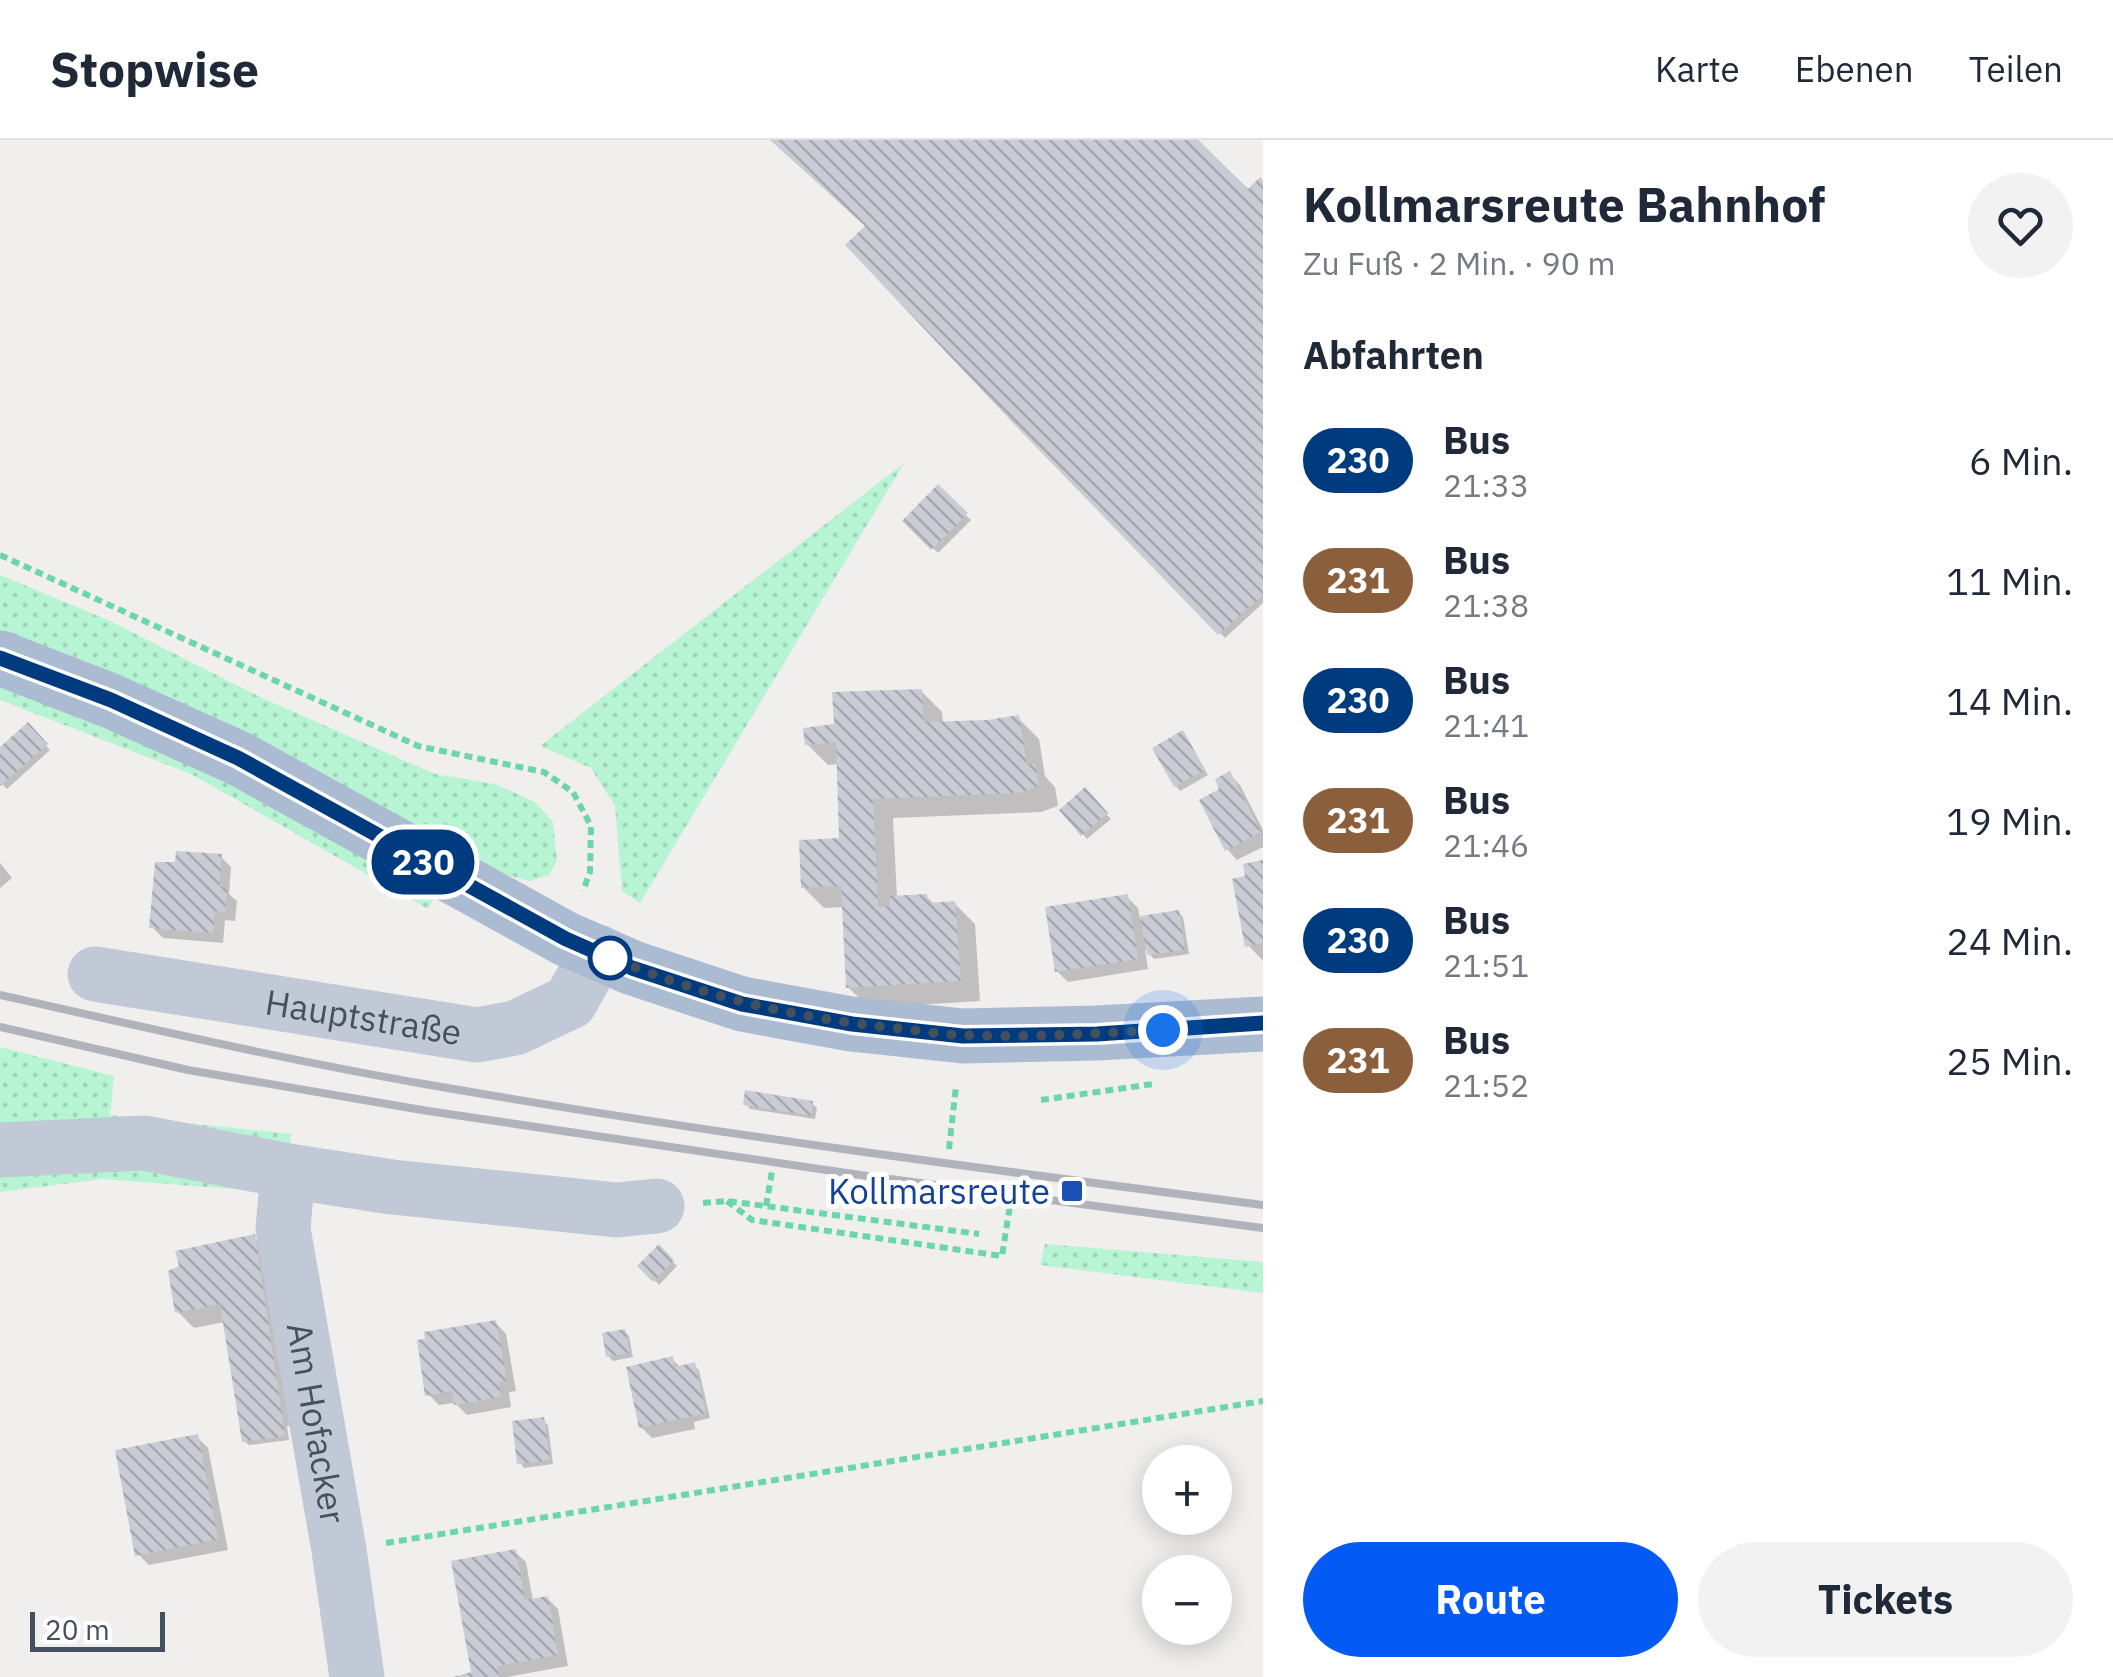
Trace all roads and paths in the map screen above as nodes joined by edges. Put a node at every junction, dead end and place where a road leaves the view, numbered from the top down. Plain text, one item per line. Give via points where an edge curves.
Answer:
1 (0, 555) edge
2 (0, 658) edge
3 (582, 946) junction
4 (95, 974) dead end
5 (1263, 1024) edge
6 (958, 1072) dead end
7 (949, 1149) dead end
8 (0, 1150) edge
9 (288, 1170) junction
10 (772, 1172) dead end
11 (727, 1201) junction
12 (1010, 1205) dead end
13 (657, 1206) joint
14 (766, 1206) junction
15 (980, 1234) dead end
16 (1263, 1401) edge
17 (339, 1550) junction
18 (357, 1677) edge

1 - 3 path via 418,746 544,772 574,792 592,826
2 - 3 main road via 238,758
3 - 4 street, Hauptstraße via 570,1002 516,1028 477,1035
3 - 5 main road via 742,1004 870,1026 963,1036
6 - 7 path
8 - 9 street via 145,1143
9 - 13 street via 617,1210
9 - 17 street, Am Hofacker via 283,1228
10 - 14 path
11 - 12 path via 752,1220 1002,1256
11 - 13 path
11 - 14 path
14 - 15 path
16 - 17 path
17 - 18 street, Am Hofacker

